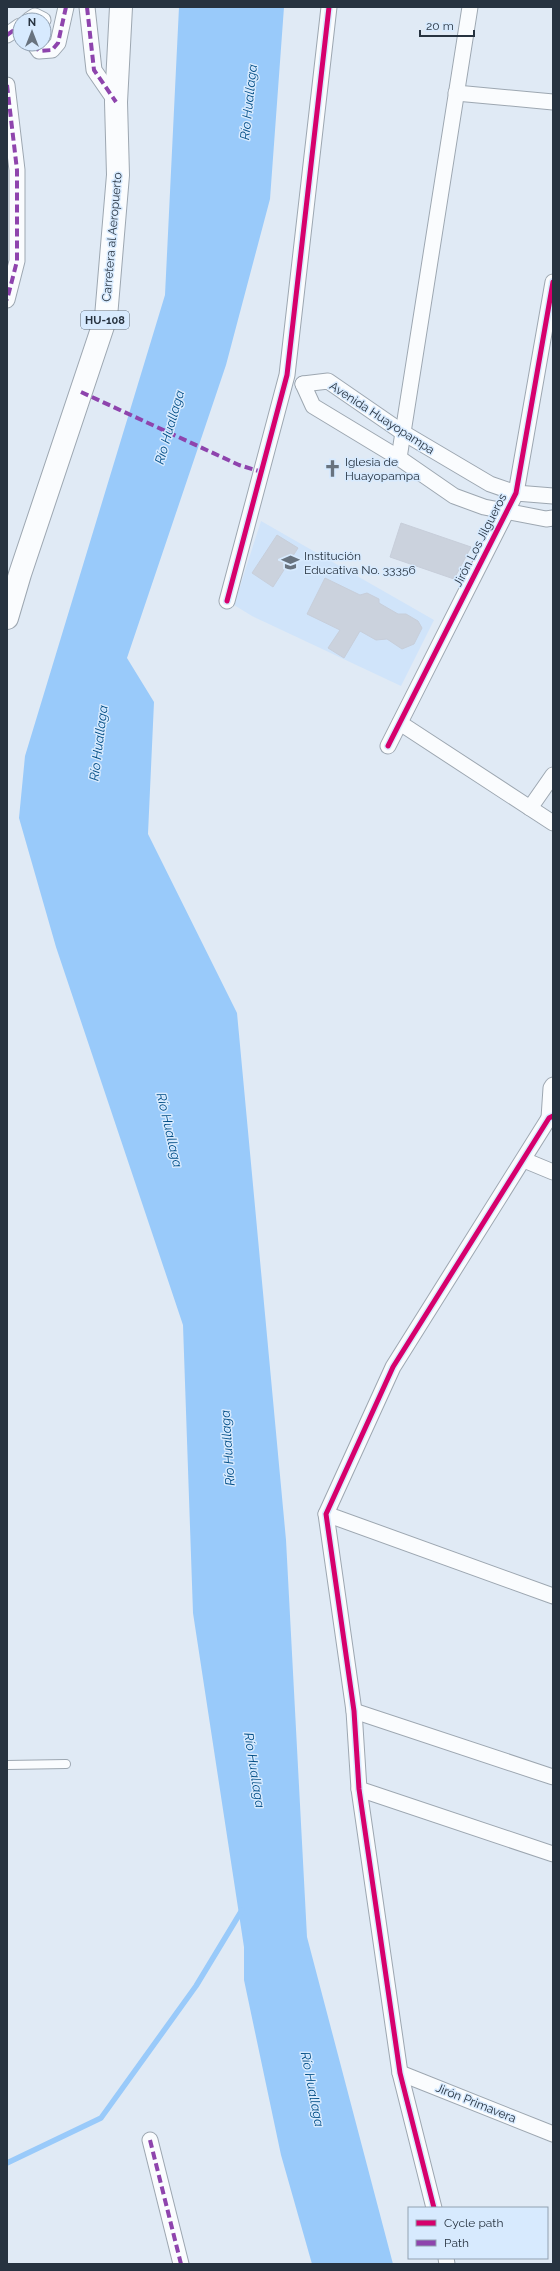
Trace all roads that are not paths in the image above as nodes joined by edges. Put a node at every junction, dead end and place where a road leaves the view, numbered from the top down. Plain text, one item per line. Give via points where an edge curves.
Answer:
1 (66, 7) edge
2 (87, 7) edge
3 (120, 7) edge
4 (329, 7) edge
5 (470, 7) edge
6 (52, 50) edge
7 (7, 85) edge
8 (456, 93) junction
9 (116, 102) junction
10 (553, 102) edge
11 (553, 282) edge
12 (7, 300) edge
13 (287, 375) junction
14 (303, 384) junction
15 (402, 432) junction
16 (399, 458) junction
17 (516, 493) junction
18 (553, 496) edge
19 (506, 512) junction
20 (553, 518) edge
21 (227, 601) dead end
22 (7, 618) edge
23 (400, 723) junction
24 (388, 746) dead end
25 (553, 775) edge
26 (530, 808) junction
27 (553, 823) edge
28 (553, 1084) edge
29 (551, 1117) edge
30 (524, 1160) junction
31 (553, 1172) edge
32 (326, 1514) junction
33 (553, 1596) edge
34 (354, 1711) junction
35 (66, 1764) dead end
36 (7, 1766) edge
37 (553, 1777) edge
38 (359, 1789) junction
39 (553, 1854) edge
40 (400, 2073) junction
41 (553, 2134) edge
42 (150, 2140) dead end
43 (434, 2207) edge
44 (181, 2264) edge

1 - 6 street via 58,43
2 - 9 street via 94,70
3 - 9 main road, Carretera al Aeropuerto / HU-108
4 - 13 street
5 - 8 street
7 - 12 street via 17,170 17,261
8 - 10 street
8 - 15 street
9 - 22 main road, Carretera al Aeropuerto / HU-108 via 118,175 106,317
11 - 17 street, Jirón Los Jilgueros
13 - 14 street
13 - 21 street
14 - 15 street, Avenida Huayopampa via 328,381
14 - 16 street, Avenida Huayopampa via 313,406
15 - 16 street
15 - 17 street, Avenida Huayopampa via 490,484
16 - 19 street, Avenida Huayopampa via 454,496
17 - 18 street, Avenida Huayopampa
17 - 19 street, Jirón Los Jilgueros
19 - 20 street, Avenida Huayopampa
19 - 23 street, Jirón Los Jilgueros
23 - 24 street, Jirón Los Jilgueros
23 - 26 street
25 - 26 street
26 - 27 street
28 - 29 street
29 - 30 street
30 - 31 street
30 - 32 street via 393,1367
32 - 33 street
32 - 34 street
34 - 37 street
34 - 38 street
35 - 36 lane
38 - 39 street
38 - 40 street
40 - 41 street, Jirón Primavera
40 - 43 street
42 - 44 street

